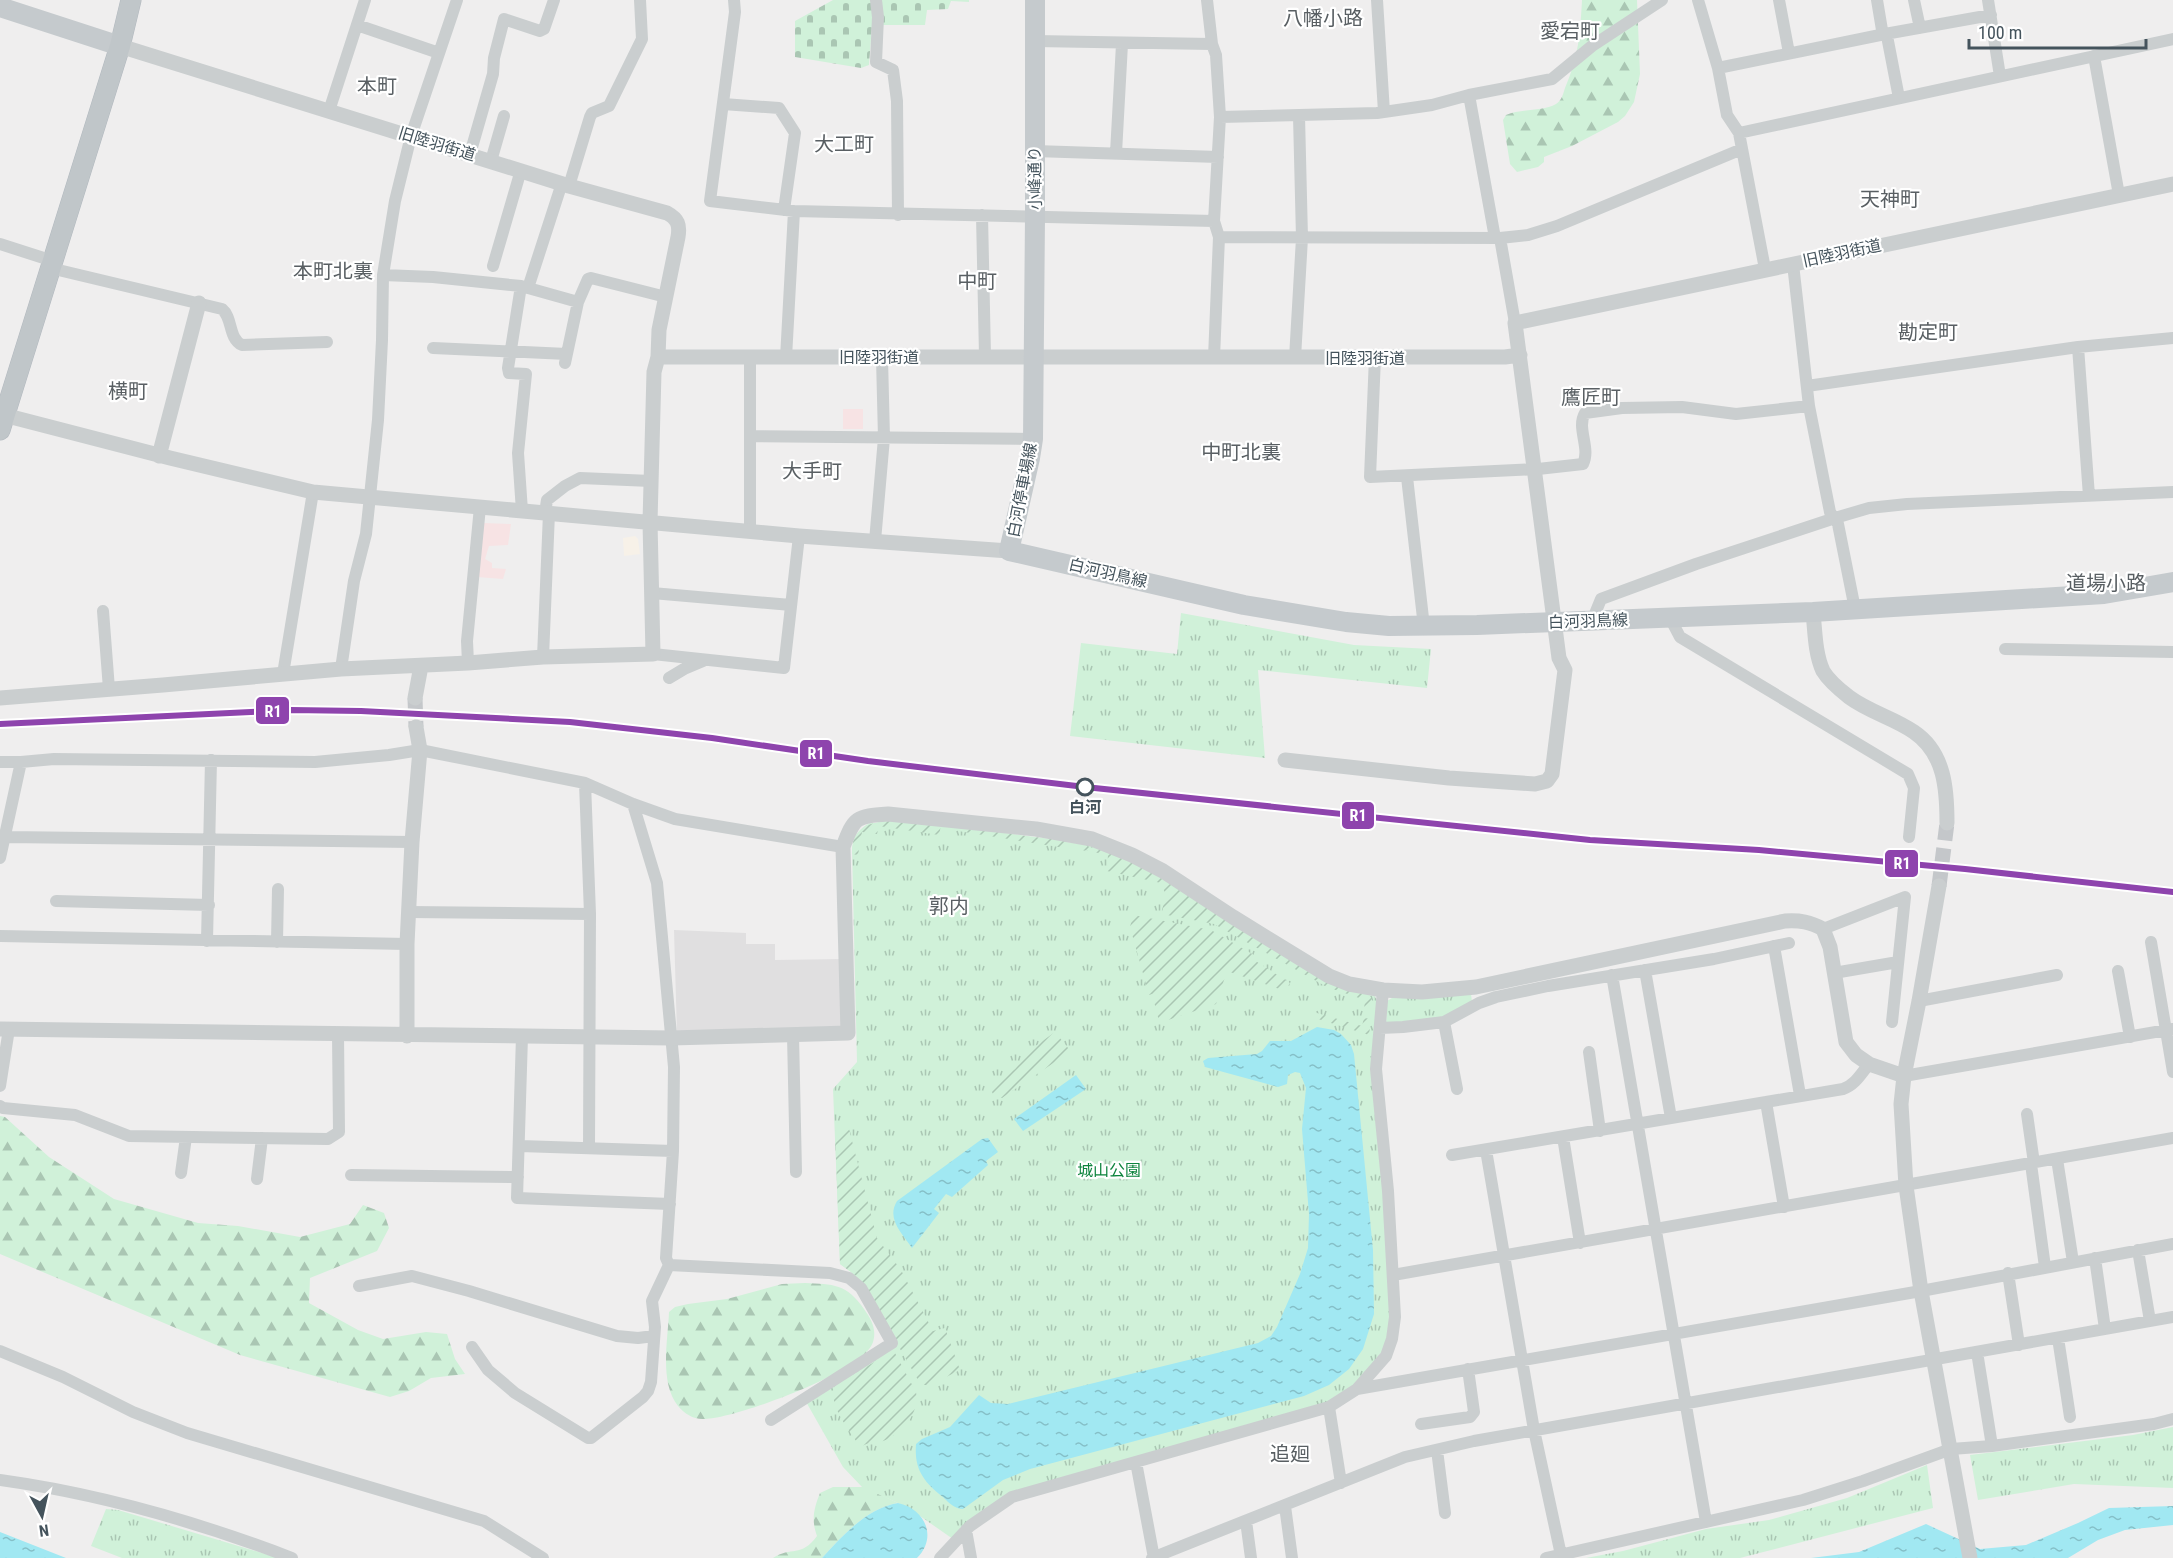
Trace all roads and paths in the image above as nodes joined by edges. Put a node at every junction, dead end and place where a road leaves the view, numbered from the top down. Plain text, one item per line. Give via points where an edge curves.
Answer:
1 (131, 0) edge
2 (365, 0) edge
3 (457, 0) edge
4 (554, 0) edge
5 (639, 0) edge
6 (734, 0) edge
7 (876, 0) edge
8 (1035, 0) edge
9 (1206, 0) edge
10 (1377, 0) edge
11 (1662, 0) edge
12 (1698, 0) edge
13 (1779, 0) edge
14 (1877, 0) edge
15 (1914, 0) edge
16 (1988, 0) edge
17 (0, 7) edge
18 (1991, 15) junction
19 (357, 25) junction
20 (1920, 28) junction
21 (1885, 34) junction
22 (2173, 39) edge
23 (1035, 41) junction
24 (1122, 44) junction
25 (1212, 44) junction
26 (120, 46) junction
27 (1789, 53) junction
28 (439, 54) junction
29 (2094, 56) junction
30 (1718, 68) junction
31 (2000, 76) junction
32 (1469, 95) junction
33 (1899, 98) junction
34 (723, 104) junction
35 (329, 111) junction
36 (1384, 112) junction
37 (504, 116) dead end
38 (1299, 116) junction
39 (1220, 117) junction
40 (1739, 133) junction
41 (411, 136) junction
42 (1742, 149) junction
43 (1035, 151) junction
44 (1116, 153) junction
45 (470, 154) junction
46 (1218, 157) junction
47 (492, 161) junction
48 (521, 170) junction
49 (566, 184) junction
50 (2173, 184) edge
51 (2119, 195) junction
52 (789, 210) junction
53 (898, 215) junction
54 (982, 215) junction
55 (1035, 216) junction
56 (1214, 221) junction
57 (1219, 237) junction
58 (1302, 238) junction
59 (1498, 238) junction
60 (0, 244) edge
61 (1793, 264) junction
62 (52, 265) junction
63 (493, 266) dead end
64 (1765, 269) junction
65 (383, 275) junction
66 (525, 287) junction
67 (666, 297) junction
68 (578, 302) junction
69 (199, 303) junction
70 (1515, 323) junction
71 (2173, 338) edge
72 (327, 342) dead end
73 (2078, 346) junction
74 (433, 348) dead end
75 (509, 352) junction
76 (1520, 355) junction
77 (985, 356) junction
78 (658, 357) junction
79 (1034, 357) junction
80 (1375, 357) junction
81 (750, 358) junction
82 (786, 358) junction
83 (882, 358) junction
84 (1214, 358) junction
85 (1295, 358) junction
86 (1807, 386) junction
87 (1809, 406) junction
88 (2, 420) edge
89 (750, 436) junction
90 (884, 438) junction
91 (1032, 439) junction
92 (159, 456) junction
93 (1534, 469) junction
94 (1407, 477) junction
95 (651, 482) junction
96 (313, 492) junction
97 (2173, 492) edge
98 (2089, 496) junction
99 (368, 497) junction
100 (480, 507) junction
101 (522, 511) junction
102 (547, 513) junction
103 (1835, 518) junction
104 (650, 522) junction
105 (750, 530) junction
106 (799, 536) junction
107 (875, 542) junction
108 (1009, 551) junction
109 (2173, 582) edge
110 (652, 593) junction
111 (791, 605) junction
112 (1855, 609) junction
113 (103, 611) dead end
114 (1813, 612) junction
115 (1670, 618) junction
116 (1592, 621) junction
117 (1555, 622) junction
118 (1424, 627) junction
119 (2005, 649) dead end
120 (2173, 652) edge
121 (653, 654) junction
122 (543, 657) junction
123 (704, 660) junction
124 (468, 663) junction
125 (422, 666) junction
126 (341, 669) junction
127 (282, 674) junction
128 (669, 678) dead end
129 (110, 689) junction
130 (0, 698) edge
131 (415, 698) tunnel mouth
132 (416, 727) tunnel mouth
133 (420, 750) junction
134 (212, 760) junction
135 (1285, 760) dead end
136 (0, 762) edge
137 (21, 762) junction
138 (585, 783) junction
139 (633, 804) junction
140 (1947, 823) tunnel mouth
141 (6, 837) junction
142 (1909, 837) dead end
143 (211, 840) junction
144 (412, 842) junction
145 (843, 847) junction
146 (0, 858) edge
147 (1939, 886) tunnel mouth
148 (278, 889) dead end
149 (56, 901) dead end
150 (209, 905) junction
151 (409, 912) junction
152 (590, 914) junction
153 (1823, 929) junction
154 (0, 936) edge
155 (207, 941) junction
156 (1685, 941) junction
157 (277, 942) junction
158 (2151, 942) dead end
159 (407, 944) junction
160 (1789, 944) dead end
161 (1774, 946) junction
162 (1690, 962) junction
163 (1898, 962) junction
164 (1645, 970) junction
165 (2118, 971) dead end
166 (1834, 973) junction
167 (1612, 975) junction
168 (2057, 975) dead end
169 (1476, 987) junction
170 (1383, 990) junction
171 (1919, 1001) junction
172 (1479, 1003) junction
173 (1444, 1022) junction
174 (1892, 1022) dead end
175 (1380, 1028) junction
176 (5, 1029) edge
177 (2169, 1029) edge
178 (338, 1034) junction
179 (793, 1035) junction
180 (407, 1036) junction
181 (522, 1036) junction
182 (2130, 1037) junction
183 (590, 1038) junction
184 (671, 1038) junction
185 (1589, 1052) dead end
186 (1869, 1064) junction
187 (2173, 1072) edge
188 (1904, 1076) junction
189 (0, 1086) edge
190 (1457, 1089) dead end
191 (1800, 1095) junction
192 (1767, 1102) junction
193 (0, 1106) edge
194 (2027, 1114) dead end
195 (1671, 1118) junction
196 (1638, 1124) junction
197 (1600, 1131) junction
198 (186, 1137) junction
199 (1563, 1137) junction
200 (262, 1138) junction
201 (2173, 1138) edge
202 (520, 1146) junction
203 (589, 1148) junction
204 (1486, 1150) junction
205 (673, 1151) junction
206 (1452, 1155) dead end
207 (2057, 1159) junction
208 (2033, 1163) junction
209 (796, 1172) dead end
210 (181, 1173) dead end
211 (351, 1175) dead end
212 (518, 1177) junction
213 (257, 1179) dead end
214 (1906, 1186) junction
215 (670, 1204) junction
216 (1785, 1207) junction
217 (1656, 1230) junction
218 (1580, 1244) junction
219 (2173, 1244) edge
220 (2138, 1250) junction
221 (1505, 1257) junction
222 (2095, 1258) junction
223 (2073, 1262) junction
224 (669, 1265) junction
225 (2045, 1267) junction
226 (2008, 1273) junction
227 (1394, 1275) junction
228 (359, 1286) dead end
229 (1922, 1291) junction
230 (2173, 1317) edge
231 (2151, 1321) junction
232 (2105, 1329) junction
233 (1674, 1333) junction
234 (654, 1336) junction
235 (2058, 1338) junction
236 (2019, 1345) junction
237 (472, 1347) dead end
238 (0, 1351) edge
239 (1977, 1352) junction
240 (1522, 1359) junction
241 (1935, 1359) junction
242 (1468, 1369) junction
243 (1358, 1389) junction
244 (1686, 1403) junction
245 (1329, 1407) junction
246 (2070, 1416) dead end
247 (2173, 1419) edge
248 (771, 1420) dead end
249 (1421, 1424) dead end
250 (1534, 1430) junction
251 (1992, 1446) junction
252 (1437, 1450) junction
253 (1952, 1454) junction
254 (1136, 1462) junction
255 (0, 1480) edge
256 (1341, 1483) junction
257 (1285, 1506) junction
258 (1446, 1513) dead end
259 (1246, 1521) junction
260 (1706, 1522) junction
261 (966, 1530) junction
262 (1188, 1544) junction
263 (1559, 1556) edge
264 (292, 1558) edge
265 (543, 1558) edge
266 (940, 1558) edge
267 (971, 1558) edge
268 (1154, 1558) edge
269 (1190, 1558) edge
270 (1251, 1558) edge
271 (1292, 1558) edge
272 (1546, 1558) edge
273 (1970, 1558) edge

1 - 26 highway
2 - 19 street
3 - 28 street
4 - 45 street via 540,31 504,19
5 - 49 street via 642,39 609,106 592,113
6 - 34 street
7 - 53 street via 876,62 893,70 897,101
8 - 23 main road, 小峰通り
9 - 25 street
10 - 36 street
11 - 32 street via 1592,46 1552,80
12 - 30 street
13 - 27 street
14 - 21 street
15 - 20 street
16 - 18 street
17 - 26 main road
18 - 20 street
18 - 31 street
19 - 28 street
19 - 35 street
20 - 21 street
21 - 27 street
21 - 33 street
22 - 29 street
23 - 24 street
23 - 43 main road, 小峰通り
24 - 25 street
24 - 44 street
25 - 39 street
26 - 35 street, 旧陸羽街道
26 - 62 highway
27 - 30 street
28 - 41 street
29 - 31 street
29 - 51 street
30 - 40 street via 1727,116
31 - 33 street
32 - 36 street
32 - 59 street
33 - 40 street
34 - 52 street via 779,108 795,133
34 - 52 street via 710,201
35 - 41 street, 旧陸羽街道
36 - 38 street
37 - 47 street
38 - 39 street
38 - 58 street
39 - 46 street
40 - 42 street
41 - 45 street, 旧陸羽街道
41 - 65 street
42 - 59 street via 1557,226 1528,236
42 - 64 street
43 - 44 street
43 - 55 main road, 小峰通り
44 - 46 street
45 - 47 street, 旧陸羽街道
46 - 56 street
47 - 48 street, 旧陸羽街道
48 - 49 street, 旧陸羽街道
48 - 63 street
49 - 66 street
49 - 67 street, 旧陸羽街道 via 667,213 677,221 680,228
50 - 51 street, 旧陸羽街道
51 - 61 street, 旧陸羽街道
52 - 53 street
52 - 82 street
53 - 54 street
54 - 55 street
54 - 77 street
55 - 56 street
55 - 79 main road, 小峰通り
56 - 57 street
57 - 58 street
57 - 84 street
58 - 59 street
58 - 85 street
59 - 70 street
60 - 62 street
61 - 64 street, 旧陸羽街道
61 - 86 street
62 - 69 street
62 - 88 highway
64 - 70 street, 旧陸羽街道
65 - 66 street
65 - 99 street via 378,420
66 - 68 street
66 - 75 street
67 - 68 street via 591,278
67 - 78 street, 旧陸羽街道
68 - 75 street via 566,358
69 - 72 street via 227,313 235,339 242,345
69 - 92 street
70 - 76 street
71 - 73 street
73 - 86 street
73 - 98 street
74 - 75 street
75 - 101 street via 509,373 526,374 518,453
76 - 80 street, 旧陸羽街道
76 - 93 street
77 - 79 street, 旧陸羽街道
77 - 83 street, 旧陸羽街道
78 - 81 street, 旧陸羽街道
78 - 95 street via 654,372
79 - 84 street, 旧陸羽街道
79 - 91 main road, 白河停車場線
80 - 85 street, 旧陸羽街道
80 - 94 street via 1370,477
81 - 82 street, 旧陸羽街道
81 - 89 street
82 - 83 street, 旧陸羽街道
83 - 90 street
84 - 85 street, 旧陸羽街道
86 - 87 street
87 - 93 street via 1736,414 1682,407 1585,413 1584,464
87 - 103 street via 1830,512
88 - 92 street
89 - 90 street
89 - 105 street
90 - 91 street
90 - 107 street
91 - 108 main road, 白河停車場線
92 - 96 street
93 - 94 street
93 - 117 street
94 - 118 street
95 - 102 street via 580,478 547,500
95 - 104 street
96 - 99 street
96 - 127 street
97 - 98 street
98 - 103 street via 1906,504 1869,508
99 - 100 street
99 - 126 street via 366,534 354,581
100 - 101 street
100 - 124 street
101 - 102 street
102 - 104 street
102 - 122 street
103 - 112 street
103 - 116 street via 1601,599
104 - 105 street
104 - 110 street
105 - 106 street
106 - 107 street
106 - 111 street
107 - 108 street
108 - 118 main road, 白河羽鳥線 via 1244,605 1346,622
109 - 112 main road, 白河羽鳥線 via 2104,594
110 - 111 street
110 - 121 street
111 - 123 street via 784,668
112 - 114 main road, 白河羽鳥線
113 - 129 street
114 - 115 main road, 白河羽鳥線
114 - 140 street via 1824,672 1856,702 1914,732 1931,750 1941,766
115 - 116 main road, 白河羽鳥線
115 - 142 street via 1680,637 1908,774 1914,788
116 - 117 main road, 白河羽鳥線
117 - 118 main road, 白河羽鳥線
117 - 135 street via 1565,675 1552,774 1547,781 1496,782
119 - 120 street
121 - 122 street
121 - 123 street
122 - 124 street
123 - 128 street
124 - 125 street
125 - 126 street
125 - 131 street
126 - 127 street
127 - 129 street
129 - 130 street
132 - 133 street
133 - 134 street via 315,762
133 - 138 street
133 - 144 street
134 - 137 street
134 - 143 street
136 - 137 street
137 - 141 street
138 - 139 street
138 - 152 street
139 - 145 street via 675,819
139 - 184 street via 657,882
141 - 143 street
141 - 146 street
143 - 144 street
143 - 150 street
144 - 151 street
145 - 170 street via 852,825 865,815 888,814 1036,829 1092,839 1163,871 1329,976
145 - 179 street via 848,1033
147 - 171 street
148 - 157 street
149 - 150 street
150 - 155 street
151 - 152 street
151 - 159 street
152 - 183 street
153 - 156 street via 1811,922 1785,921
153 - 163 street via 1905,897
153 - 166 street
154 - 155 street
155 - 157 street
156 - 162 street
156 - 169 street
157 - 159 street
158 - 177 street
159 - 180 street
160 - 161 street
161 - 162 street
161 - 191 street
162 - 164 street
163 - 166 street
163 - 174 street
164 - 167 street
164 - 195 street
165 - 182 street
166 - 186 street via 1846,1042
167 - 172 street
167 - 196 street
168 - 171 street
169 - 170 street via 1422,992
169 - 172 street
170 - 175 street
171 - 188 street
172 - 173 street
173 - 175 street
173 - 190 street
175 - 227 street via 1376,1069
176 - 178 street
176 - 189 street
177 - 182 street
177 - 187 street
178 - 180 street
178 - 200 street via 339,1132 328,1139
179 - 184 street
179 - 209 street
180 - 181 street
181 - 183 street
181 - 202 street
182 - 188 street
183 - 184 street
183 - 203 street
184 - 205 street
185 - 197 street
186 - 188 street
186 - 191 street via 1850,1087
188 - 214 street via 1901,1104
191 - 192 street
192 - 195 street
192 - 216 street
193 - 198 street via 75,1114 129,1136
194 - 208 street
195 - 196 street
196 - 197 street
196 - 217 street
197 - 199 street
198 - 200 street
198 - 210 street
199 - 204 street
199 - 218 street
200 - 213 street
201 - 207 street
202 - 203 street
202 - 212 street
203 - 205 street
204 - 206 street
204 - 221 street
205 - 215 street
207 - 208 street
207 - 223 street
208 - 214 street
208 - 225 street
211 - 212 street
212 - 215 street via 517,1198
214 - 216 street
214 - 229 street
215 - 224 street via 666,1258
216 - 217 street
217 - 218 street
217 - 233 street
218 - 221 street
219 - 220 street
220 - 222 street
220 - 231 street
221 - 227 street
221 - 240 street
222 - 223 street
222 - 232 street
223 - 225 street
224 - 234 street via 652,1301
224 - 248 street via 830,1273 849,1278 861,1288 892,1343
225 - 226 street
226 - 229 street
226 - 236 street
227 - 243 street via 1395,1317 1389,1348
228 - 234 street via 412,1276 617,1336
229 - 233 street
229 - 241 street
230 - 231 street
231 - 232 street
232 - 235 street
233 - 240 street
233 - 244 street
234 - 237 street via 648,1391 591,1438 516,1394 488,1370
235 - 236 street
235 - 246 street
236 - 239 street
238 - 265 street via 187,1433 484,1521
239 - 241 street
239 - 251 street
240 - 242 street
240 - 250 street
241 - 244 street
241 - 253 street
242 - 243 street
242 - 249 street via 1474,1412 1470,1417
243 - 245 street
244 - 250 street
244 - 260 street
245 - 254 street
245 - 256 street
247 - 251 street
250 - 252 street
250 - 263 street
251 - 253 street
252 - 256 street via 1405,1457
252 - 258 street
253 - 260 street via 1803,1500
253 - 273 street
254 - 261 street via 1012,1497
254 - 268 street
255 - 264 street via 110,1500
256 - 257 street
257 - 259 street
257 - 271 street
259 - 262 street
259 - 270 street
260 - 263 street
261 - 266 street
261 - 267 street
262 - 268 street
262 - 269 street
263 - 272 street

